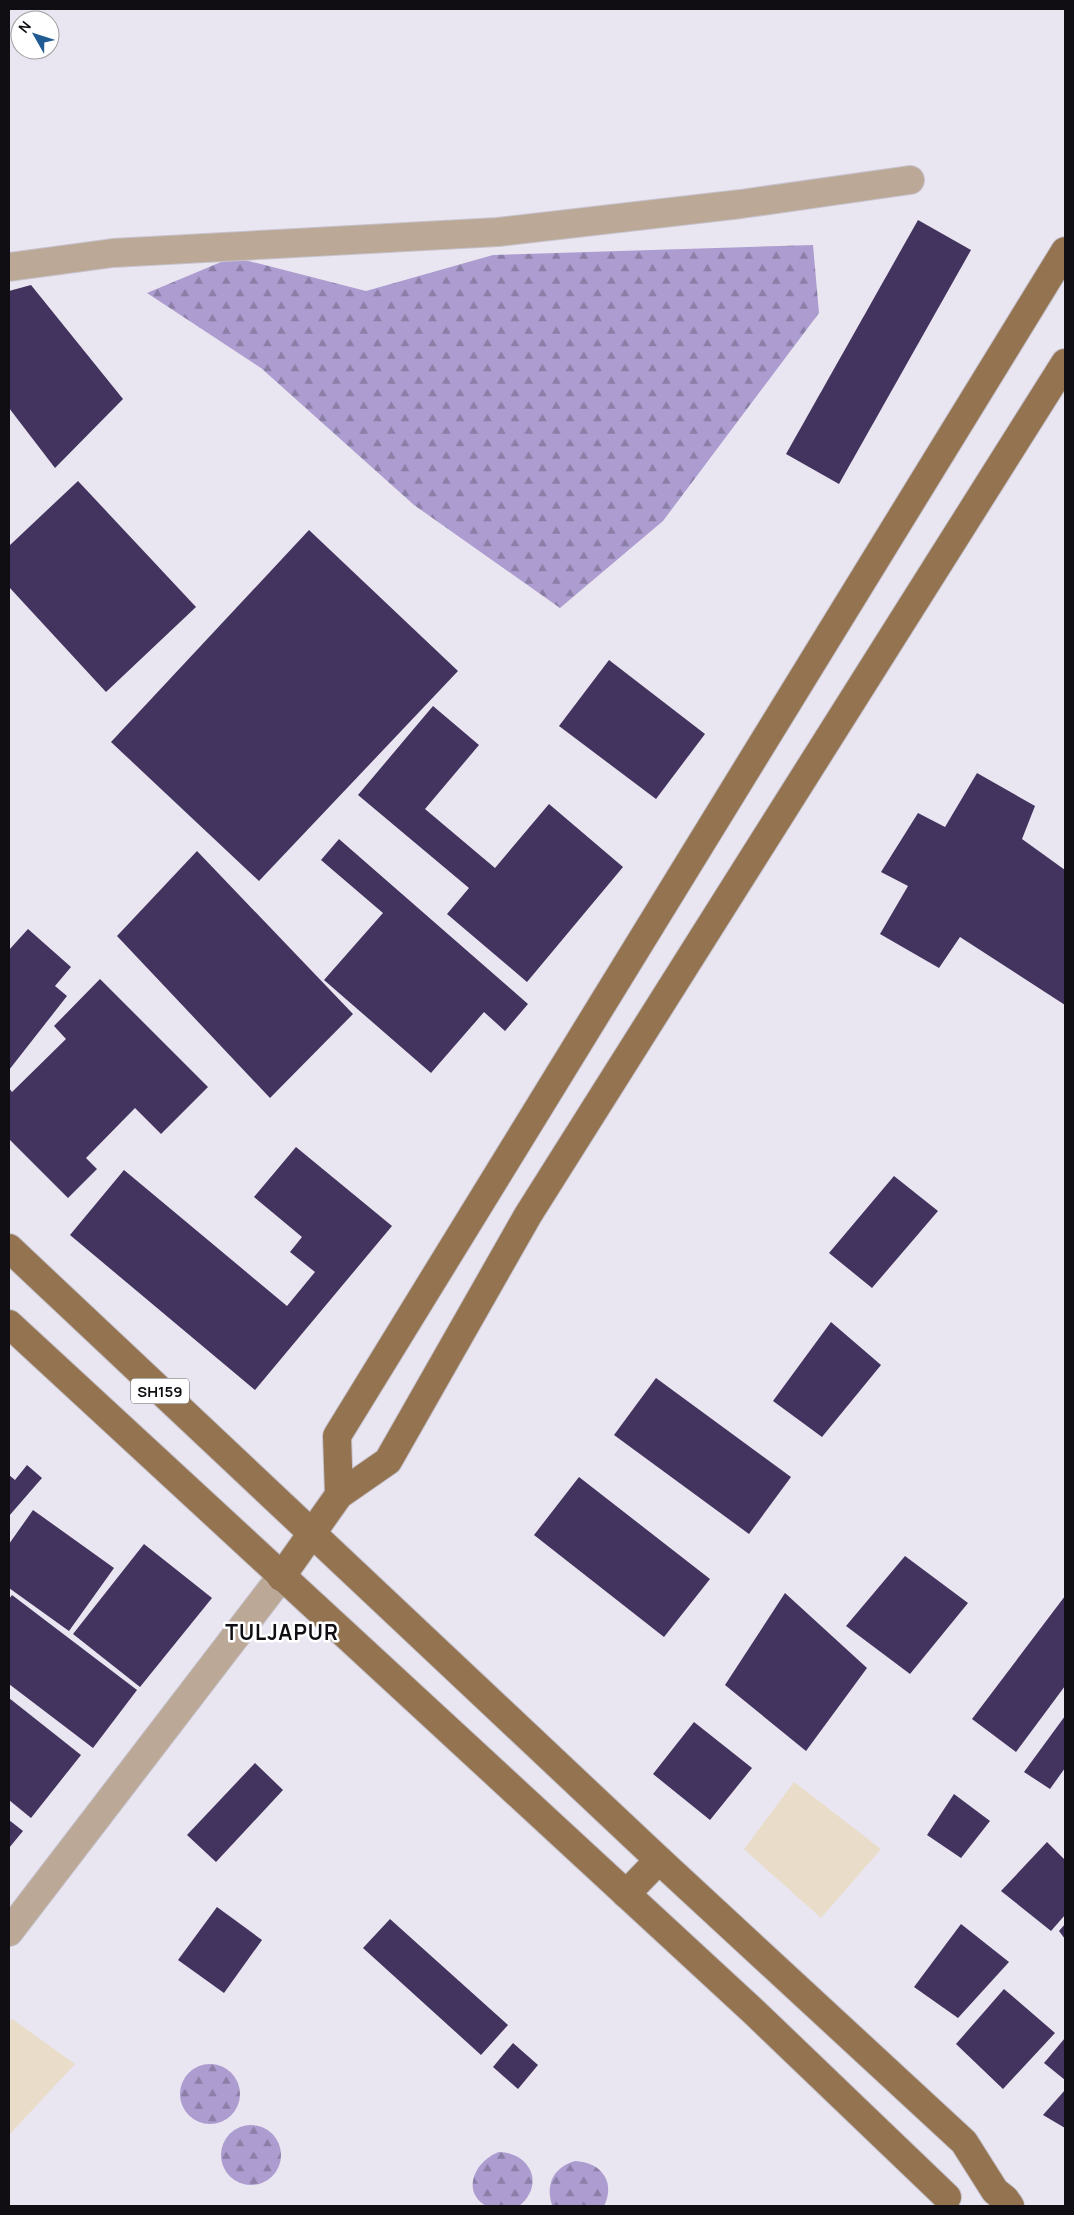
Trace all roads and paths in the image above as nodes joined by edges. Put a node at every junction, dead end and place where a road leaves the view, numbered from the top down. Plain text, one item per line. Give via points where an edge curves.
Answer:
1 (910, 180) dead end
2 (1065, 251) edge
3 (9, 268) edge
4 (1065, 363) edge
5 (9, 1248) edge
6 (9, 1324) edge
7 (339, 1495) junction
8 (311, 1534) junction
9 (280, 1577) junction
10 (659, 1860) junction
11 (626, 1894) junction
12 (9, 1932) edge
13 (1003, 2198) edge
14 (944, 2202) edge

1 - 3 street via 741,204 498,232 113,253
2 - 7 main road via 337,1436
4 - 7 main road via 528,1215 388,1461
5 - 8 main road, SH159
6 - 9 main road
7 - 8 main road
8 - 9 main road
8 - 10 main road
9 - 11 main road
9 - 12 street
10 - 11 main road
10 - 13 main road via 964,2142
11 - 14 main road via 753,2011
13 - 14 main road via 983,2186 970,2186 958,2190

